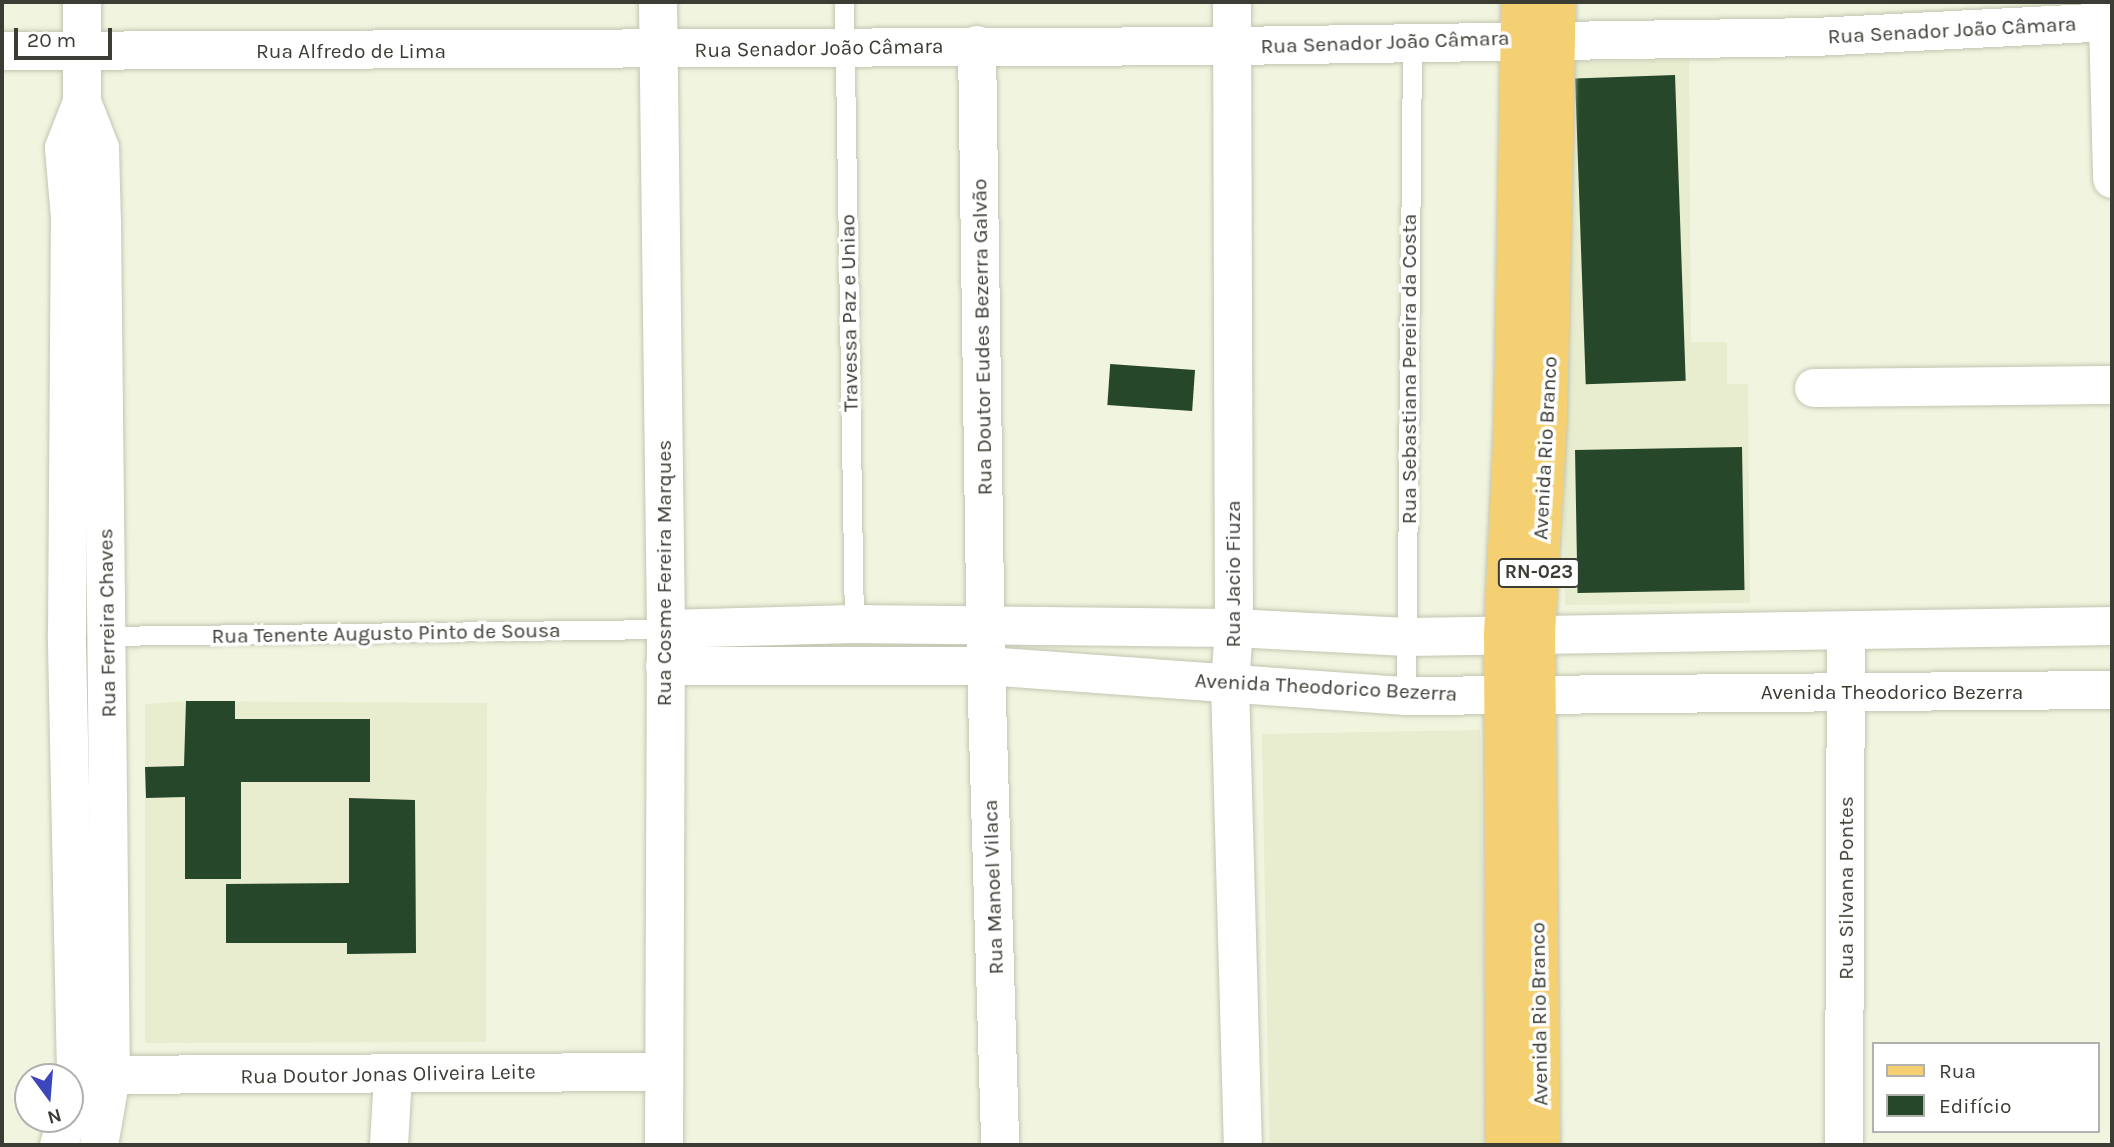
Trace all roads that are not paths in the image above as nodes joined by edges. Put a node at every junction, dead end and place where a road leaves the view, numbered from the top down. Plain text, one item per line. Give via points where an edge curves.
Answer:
1 (82, 2) edge
2 (658, 2) edge
3 (844, 2) edge
4 (1231, 2) edge
5 (1538, 20) edge
6 (2110, 22) edge
7 (1412, 41) junction
8 (977, 45) junction
9 (1232, 46) junction
10 (844, 47) junction
11 (658, 50) junction
12 (2, 51) edge
13 (83, 52) junction
14 (2112, 179) edge
15 (2112, 385) edge
16 (1814, 388) dead end
17 (88, 463) junction
18 (854, 624) junction
19 (2112, 626) edge
20 (986, 628) junction
21 (1234, 628) junction
22 (1846, 631) junction
23 (67, 633) junction
24 (1520, 634) junction
25 (107, 636) junction
26 (1407, 637) junction
27 (665, 647) junction
28 (986, 666) junction
29 (1230, 685) junction
30 (2112, 690) edge
31 (1520, 693) junction
32 (1848, 694) junction
33 (1406, 696) junction
34 (78, 1063) edge
35 (82, 1063) edge
36 (664, 1072) junction
37 (393, 1075) junction
38 (84, 1117) edge
39 (388, 1145) edge
40 (664, 1145) edge
41 (1000, 1145) edge
42 (1243, 1145) edge
43 (1505, 1145) edge
44 (1541, 1145) edge
45 (1844, 1145) edge

1 - 13 street, Rua Ferreira Chaves
2 - 11 street, Rua Cosme Fereira Marques
3 - 10 lane, Travessa Paz e Uniao
4 - 9 street, Rua Jacio Fiuza
5 - 6 street, Rua Senador João Câmara via 1815,37
5 - 7 street, Rua Senador João Câmara
5 - 24 main road, Avenida Rio Branco / RN-023 via 1548,420
6 - 14 street
7 - 9 street, Rua Senador João Câmara
7 - 26 lane, Rua Sebastiana Pereira da Costa
8 - 9 street, Rua Senador João Câmara
8 - 10 street, Rua Senador João Câmara
8 - 20 street, Rua Doutor Eudes Bezerra Galvão
9 - 21 street, Rua Jacio Fiuza
10 - 11 street, Rua Senador João Câmara
10 - 18 lane, Travessa Paz e Uniao
11 - 13 street, Rua Alfredo de Lima
11 - 27 street, Rua Cosme Fereira Marques
12 - 13 street, Rua Alfredo de Lima
13 - 17 street, Rua Ferreira Chaves via 82,102 100,148 86,220
15 - 16 street
17 - 23 street, Rua Ferreira Chaves
17 - 25 street, Rua Ferreira Chaves
18 - 20 street
18 - 27 street
19 - 22 street
20 - 21 street
20 - 28 street, Rua Manoel Vilaca
21 - 26 street
21 - 29 street, Rua Jacio Fiuza
22 - 24 street
22 - 32 street, Rua Silvana Pontes
23 - 25 lane, Rua Tenente Augusto Pinto de Sousa
23 - 34 street, Rua Ferreira Chaves
24 - 26 street
24 - 31 main road, Avenida Rio Branco / RN-023
25 - 27 lane, Rua Tenente Augusto Pinto de Sousa
25 - 35 street, Rua Ferreira Chaves
26 - 33 lane, Rua Sebastiana Pereira da Costa
27 - 28 street, Avenida Theodorico Bezerra
27 - 36 street, Rua Cosme Fereira Marques
28 - 29 street, Avenida Theodorico Bezerra
28 - 41 street, Rua Manoel Vilaca
29 - 33 street, Avenida Theodorico Bezerra
29 - 42 street, Rua Jacio Fiuza
30 - 32 street, Avenida Theodorico Bezerra
31 - 32 street, Avenida Theodorico Bezerra
31 - 33 street, Avenida Theodorico Bezerra
31 - 43 main road, Avenida Rio Branco / RN-023
31 - 44 main road, Avenida Rio Branco / RN-023
32 - 45 street, Rua Silvana Pontes
36 - 37 street, Rua Doutor Jonas Oliveira Leite
36 - 40 street, Rua Cosme Fereira Marques
37 - 38 street, Rua Doutor Jonas Oliveira Leite
37 - 39 street

